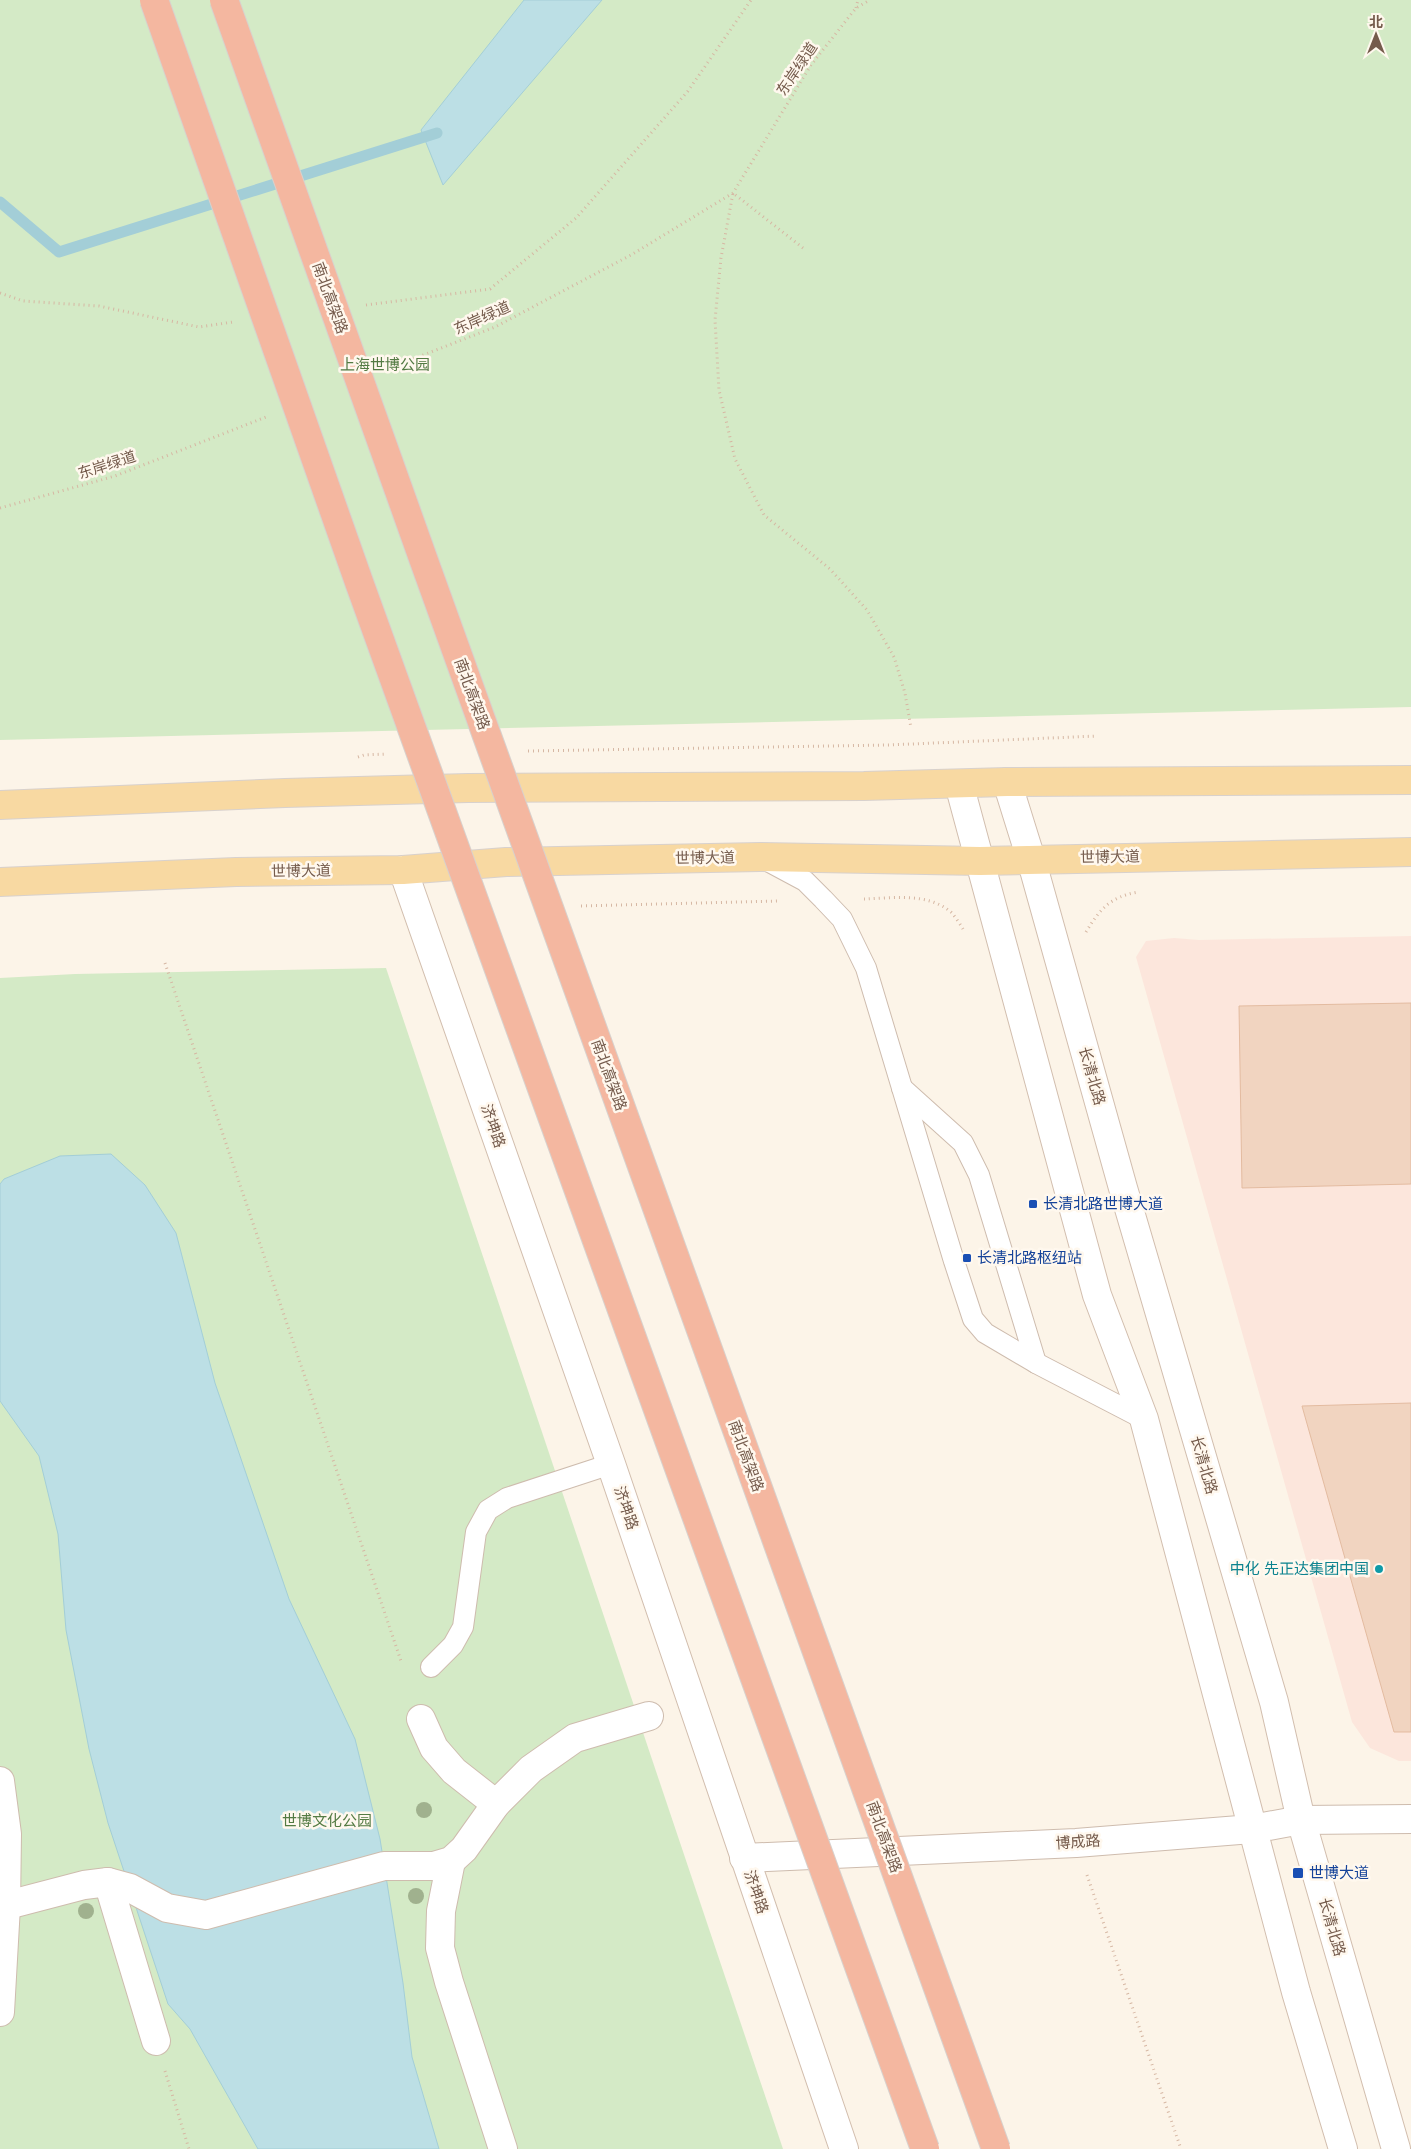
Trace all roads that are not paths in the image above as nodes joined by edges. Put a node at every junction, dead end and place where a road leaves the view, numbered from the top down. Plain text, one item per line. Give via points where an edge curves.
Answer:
1 (154, 0) edge
2 (224, 0) edge
3 (1411, 780) edge
4 (1007, 782) junction
5 (959, 784) junction
6 (0, 805) edge
7 (1411, 852) edge
8 (760, 857) junction
9 (1032, 859) junction
10 (980, 861) junction
11 (403, 870) junction
12 (0, 882) edge
13 (902, 1088) junction
14 (1036, 1363) junction
15 (1144, 1419) junction
16 (612, 1464) junction
17 (431, 1667) dead end
18 (648, 1716) dead end
19 (421, 1719) dead end
20 (0, 1781) edge
21 (496, 1804) junction
22 (1411, 1819) edge
23 (1301, 1820) junction
24 (1252, 1829) junction
25 (744, 1858) junction
26 (451, 1861) junction
27 (108, 1882) junction
28 (3, 1907) edge
29 (0, 2012) edge
30 (156, 2041) road end
31 (503, 2149) edge
32 (844, 2149) edge
33 (925, 2149) edge
34 (996, 2149) edge
35 (1343, 2149) edge
36 (1396, 2149) edge

1 - 33 highway, bridge via 358,582
2 - 34 highway, 南北高架路, bridge
3 - 4 main road
4 - 5 main road
4 - 9 street, 长清北路
5 - 6 main road via 468,788
5 - 10 street
7 - 9 main road, 世博大道
8 - 10 main road, 世博大道
8 - 11 main road, 世博大道 via 506,862
8 - 13 lane via 806,881 842,919 866,968
9 - 10 main road, 世博大道
9 - 23 street, 长清北路 via 1123,1188 1274,1702
10 - 15 street via 1097,1294
11 - 12 main road, 世博大道 via 236,872
11 - 16 street, 济坤路
13 - 14 lane via 963,1143 979,1175
13 - 14 lane via 973,1319 985,1333
14 - 15 lane
15 - 24 street
16 - 17 lane via 507,1498 488,1510 476,1532 463,1626 452,1645
16 - 25 street, 济坤路
18 - 21 street via 575,1738 531,1769
19 - 21 street via 434,1748 454,1771
20 - 28 street via 7,1834
21 - 26 street via 464,1849
22 - 23 street, 博成路
23 - 24 street, 博成路
23 - 36 street, 长清北路
24 - 25 street, 博成路 via 1076,1843
24 - 35 street
25 - 32 street, 济坤路
26 - 27 street via 434,1866 384,1866 206,1915 167,1908 130,1888
26 - 31 street via 441,1911 440,1948
27 - 28 street via 84,1885
27 - 30 street
28 - 29 street

